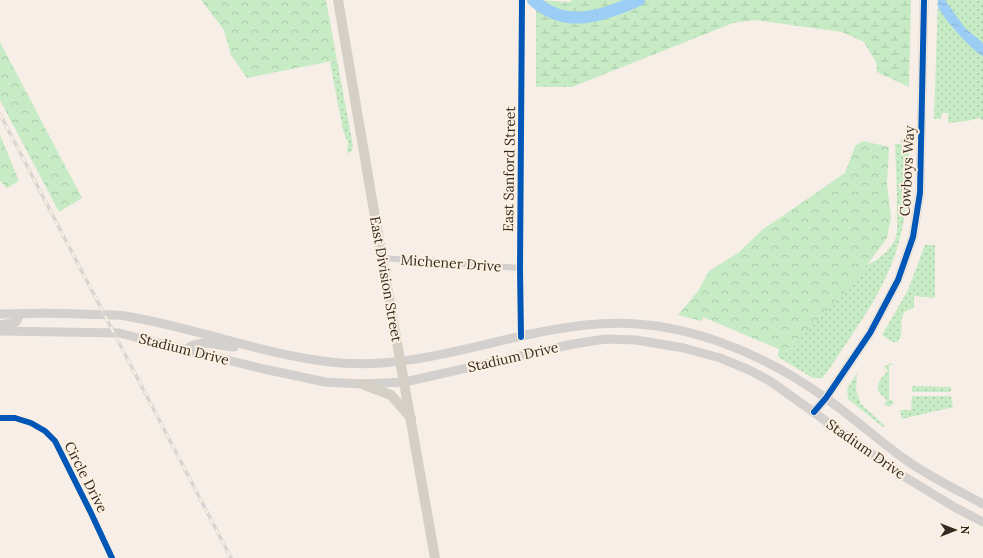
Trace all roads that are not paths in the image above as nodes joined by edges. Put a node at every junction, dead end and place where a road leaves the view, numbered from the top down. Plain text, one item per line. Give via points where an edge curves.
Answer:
1 (338, 0) edge
2 (522, 0) edge
3 (924, 0) edge
4 (382, 258) junction
5 (520, 268) junction
6 (0, 314) edge
7 (20, 314) junction
8 (0, 325) edge
9 (660, 328) junction
10 (0, 331) edge
11 (521, 337) junction
12 (657, 343) junction
13 (256, 347) junction
14 (187, 349) junction
15 (401, 361) junction
16 (405, 382) junction
17 (362, 384) junction
18 (826, 398) junction
19 (814, 412) junction
20 (0, 418) edge
21 (411, 418) junction
22 (983, 504) edge
23 (983, 522) edge
24 (112, 558) edge
25 (436, 558) edge

1 - 4 main road, East Division Street
2 - 5 street, East Sanford Street
3 - 18 main road, Cowboys Way via 920,193 917,222 898,280 870,333
4 - 5 street, Michener Drive
4 - 15 main road, East Division Street
5 - 11 street, East Sanford Street
6 - 7 main road, Stadium Drive
7 - 8 main road via 16,322
7 - 13 main road, Stadium Drive via 126,316
9 - 11 main road, Stadium Drive via 632,324 600,324
9 - 12 main road
9 - 18 main road, Stadium Drive via 679,330 724,344 769,362
10 - 14 main road, Stadium Drive via 108,332
11 - 15 main road, Stadium Drive
12 - 16 main road, Stadium Drive via 606,339 573,344
12 - 19 main road, Stadium Drive via 720,358 747,369 770,381
13 - 14 main road via 202,343
13 - 15 main road, Stadium Drive via 330,362
14 - 17 main road, Stadium Drive via 325,382
15 - 16 main road, East Division Street
16 - 17 main road, Stadium Drive
16 - 21 main road, East Division Street
17 - 21 main road via 391,395
18 - 19 main road, Cowboys Way
18 - 22 main road, Stadium Drive via 906,461
19 - 23 main road, Stadium Drive via 900,474
20 - 24 street, Circle Drive via 15,418 31,424 45,431 55,441
21 - 25 main road, East Division Street

